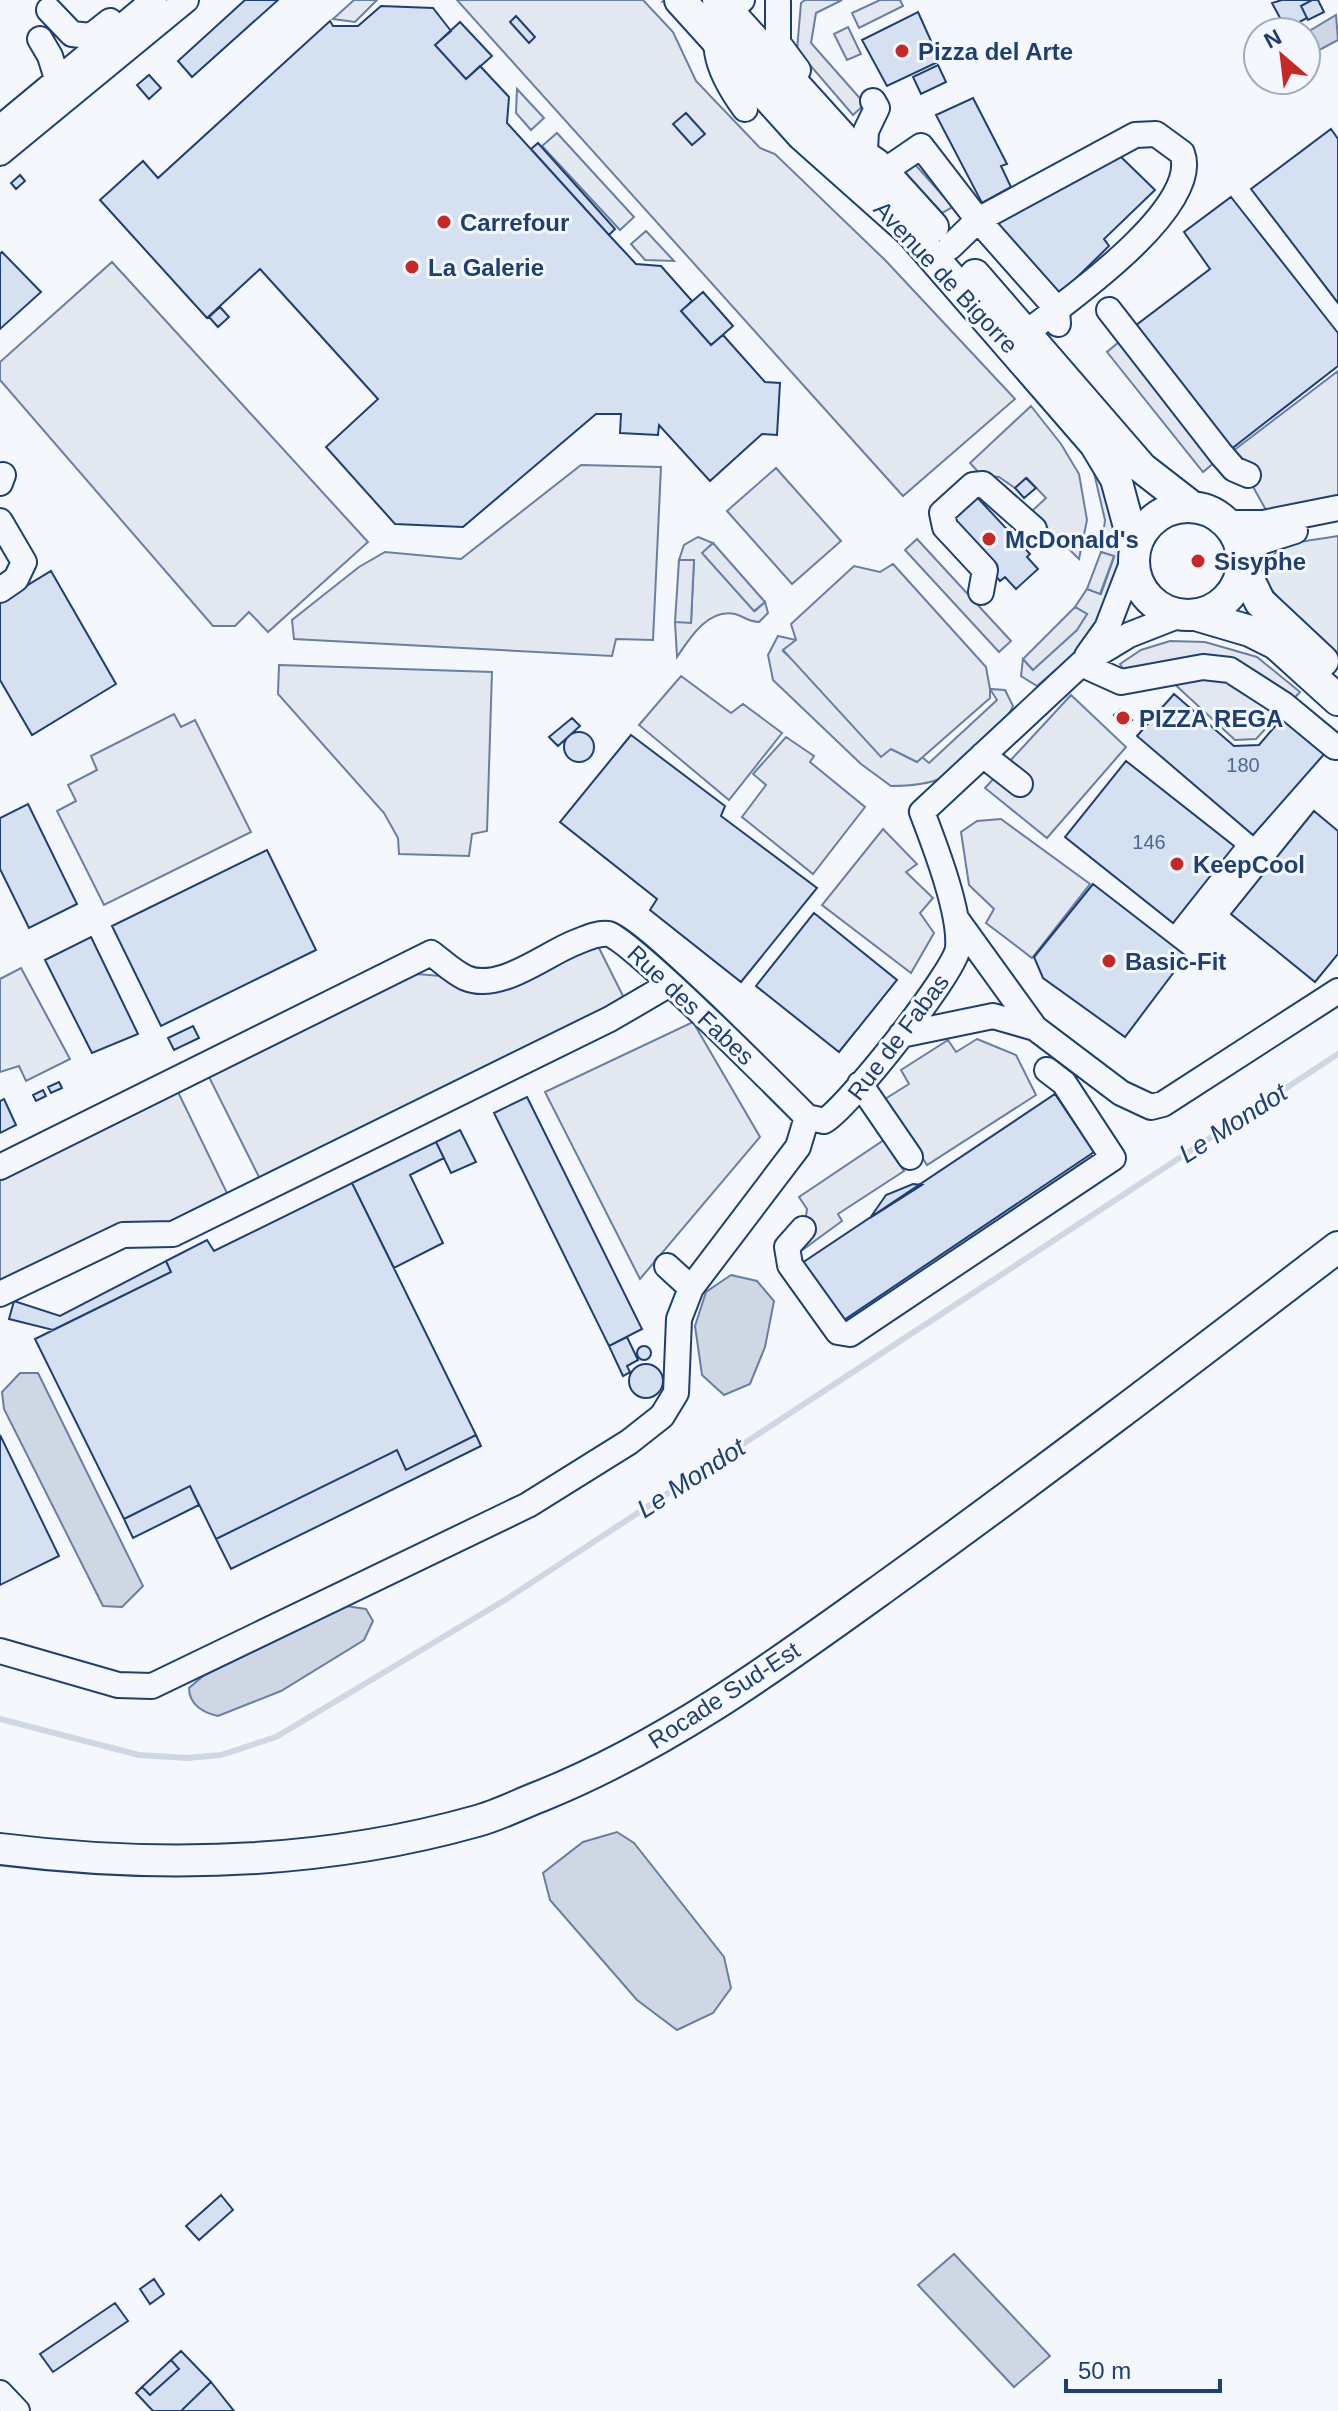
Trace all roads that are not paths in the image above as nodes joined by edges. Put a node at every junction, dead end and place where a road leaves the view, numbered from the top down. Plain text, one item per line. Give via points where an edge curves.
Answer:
1 (137, 0) edge
2 (154, 0) edge
3 (186, 0) edge
4 (680, 0) edge
5 (690, 0) edge
6 (780, 1) edge
7 (49, 10) dead end
8 (725, 13) edge
9 (40, 39) dead end
10 (78, 45) junction
11 (58, 82) junction
12 (873, 101) dead end
13 (745, 109) dead end
14 (54, 110) junction
15 (0, 128) edge
16 (0, 153) edge
17 (869, 158) junction
18 (978, 220) junction
19 (950, 247) junction
20 (1057, 309) junction
21 (1109, 310) dead end
22 (1027, 332) junction
23 (1109, 426) junction
24 (1248, 475) dead end
25 (1191, 506) junction
26 (1338, 508) edge
27 (0, 521) edge
28 (1338, 521) edge
29 (1228, 523) junction
30 (1030, 524) dead end
31 (1135, 553) junction
32 (1243, 563) junction
33 (0, 590) edge
34 (981, 592) dead end
35 (1190, 616) junction
36 (1081, 664) junction
37 (1327, 678) edge
38 (1338, 700) edge
39 (1338, 708) edge
40 (1335, 747) dead end
41 (983, 755) junction
42 (1020, 784) dead end
43 (956, 919) junction
44 (670, 984) junction
45 (1338, 991) edge
46 (1035, 1028) junction
47 (901, 1035) junction
48 (1047, 1070) dead end
49 (860, 1084) junction
50 (807, 1117) junction
51 (910, 1157) dead end
52 (0, 1167) edge
53 (803, 1229) dead end
54 (1338, 1247) edge
55 (667, 1266) dead end
56 (691, 1288) junction
57 (0, 1294) edge
58 (0, 1651) edge
59 (0, 1849) edge
60 (0, 2393) edge
61 (17, 2411) edge

1 - 10 street
2 - 10 street
3 - 14 street
4 - 8 main road, Avenue de Bigorre
5 - 8 street via 703,14
6 - 8 street via 755,19
6 - 17 street via 782,53
7 - 10 street
8 - 13 street via 722,76
8 - 17 main road, Avenue de Bigorre
8 - 31 main road, Avenue de Bigorre via 802,135 911,232 1095,444 1116,479
9 - 11 street
10 - 11 street
10 - 14 street via 74,83 53,103
11 - 15 street
12 - 17 street via 877,108 866,131
14 - 16 street
17 - 18 street via 921,146
17 - 19 main road, Avenue de Bigorre
18 - 19 street
18 - 20 street
18 - 20 street via 1135,135 1156,134 1182,153 1185,172 1179,189 1155,222
19 - 22 main road, Avenue de Bigorre
20 - 22 street
20 - 23 street via 1061,321 1047,339 1098,400
21 - 24 street via 1221,454
22 - 23 main road, Avenue de Bigorre
23 - 25 main road, Avenue de Bigorre via 1142,468
25 - 29 main road
25 - 31 main road via 1150,522
26 - 29 street via 1263,523
27 - 33 street via 24,562 16,579
28 - 32 street via 1261,542
29 - 32 main road
30 - 34 street via 983,484 967,489 942,513 941,522 985,570
31 - 35 main road via 1140,587 1149,599
31 - 36 street, Rue de Fabas via 1107,628
32 - 35 main road via 1230,595
32 - 37 main road via 1260,602
35 - 36 street, Rue de Fabas via 1129,635
35 - 37 main road via 1250,631
36 - 40 street via 1121,682 1203,667 1230,670
36 - 41 street, Rue de Fabas
37 - 38 main road
37 - 39 street
41 - 42 street
41 - 43 street, Rue de Fabas via 922,812
43 - 46 street
43 - 47 street, Rue de Fabas via 958,949 951,967
44 - 50 street, Rue des Fabes
44 - 52 street, Rue des Fabes via 609,934 589,937 495,979 464,977 431,953
44 - 57 street via 610,1019 173,1234 123,1235
45 - 46 street via 1151,1107 1121,1093
46 - 47 street via 993,1016
47 - 49 street, Rue de Fabas
48 - 53 street via 1064,1083 1113,1158 850,1334 838,1332 790,1265 787,1247
49 - 50 street, Rue de Fabas via 832,1117
49 - 51 street
50 - 56 street via 798,1147
54 - 59 main road, Rocade Sud-Est via 1055,1465 736,1694 602,1771 480,1820 352,1850 212,1860 88,1860
55 - 56 street
56 - 58 street via 679,1319 676,1393 662,1416 528,1505 152,1686 118,1685
60 - 61 street

